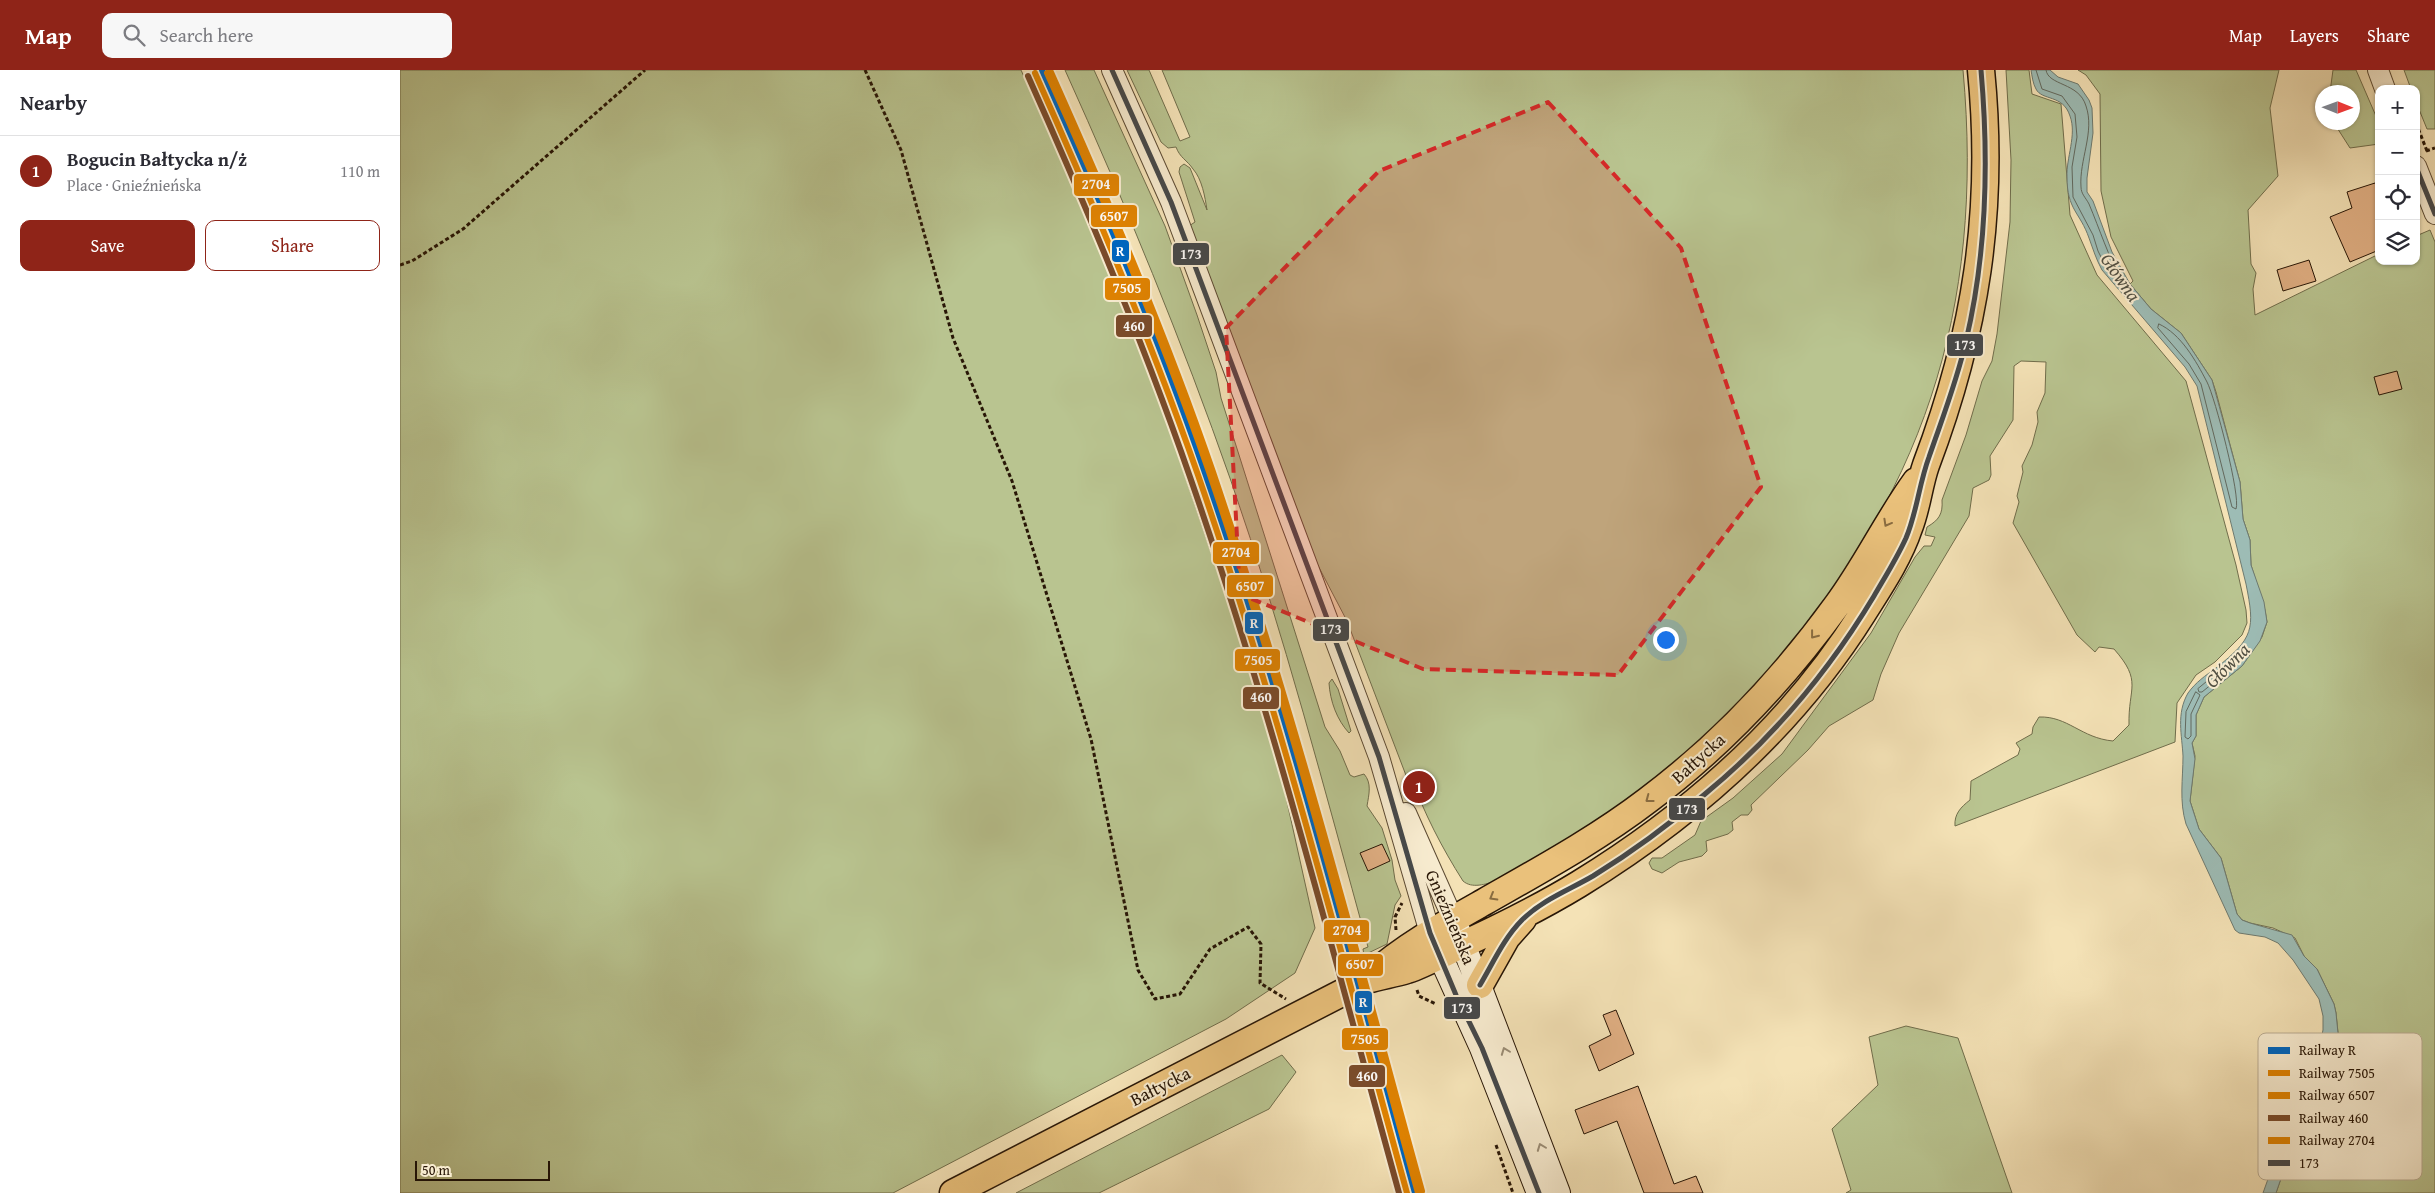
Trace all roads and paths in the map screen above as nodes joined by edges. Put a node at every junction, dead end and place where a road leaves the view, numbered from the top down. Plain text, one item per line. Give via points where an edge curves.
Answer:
1 (645, 70) edge
2 (865, 70) edge
3 (1112, 70) edge
4 (1981, 70) edge
5 (2378, 70) edge
6 (2384, 85) edge
7 (2417, 130) edge
8 (2423, 161) edge
9 (2435, 214) edge
10 (400, 265) edge
11 (1925, 468) junction
12 (1380, 757) junction
13 (1401, 904) dead end
14 (1531, 912) junction
15 (1453, 919) junction
16 (1396, 931) dead end
17 (1464, 944) junction
18 (1435, 945) junction
19 (1480, 985) junction
20 (1419, 996) dead end
21 (1293, 1003) dead end
22 (1436, 1004) dead end
23 (953, 1193) edge
24 (1539, 1193) edge
25 (1558, 1193) edge

1 - 10 path via 463,229
2 - 21 path via 901,150 953,338 1012,481 1091,739 1138,970 1155,999 1180,994 1210,949 1248,927 1261,944 1260,983
3 - 12 street, Gnieźnieńska via 1171,202
4 - 11 main road, Bałtycka via 1986,182 1979,267 1956,380
5 - 6 street
7 - 8 path
8 - 9 street
11 - 14 main road, Bałtycka via 1909,529 1890,567 1846,640 1792,709 1742,762 1683,813 1622,857
11 -> 15 main road, Bałtycka via 1891,516 1838,604 1803,650 1732,728 1688,768 1612,826
12 - 15 street, Gnieźnieńska
12 - 18 street, Gnieźnieńska
13 - 16 path via 1395,917
14 - 17 main road, Bałtycka
14 - 19 main road via 1507,937
15 - 17 main road, Gnieźnieńska
15 - 18 main road, Bałtycka
17 - 18 main road, Bałtycka
17 - 19 main road, Gnieźnieńska
18 - 23 main road, Bałtycka via 1403,950 1366,980
18 - 24 main road, Gnieźnieńska via 1482,1048
25 -> 19 main road, Gnieźnieńska
20 - 22 path

